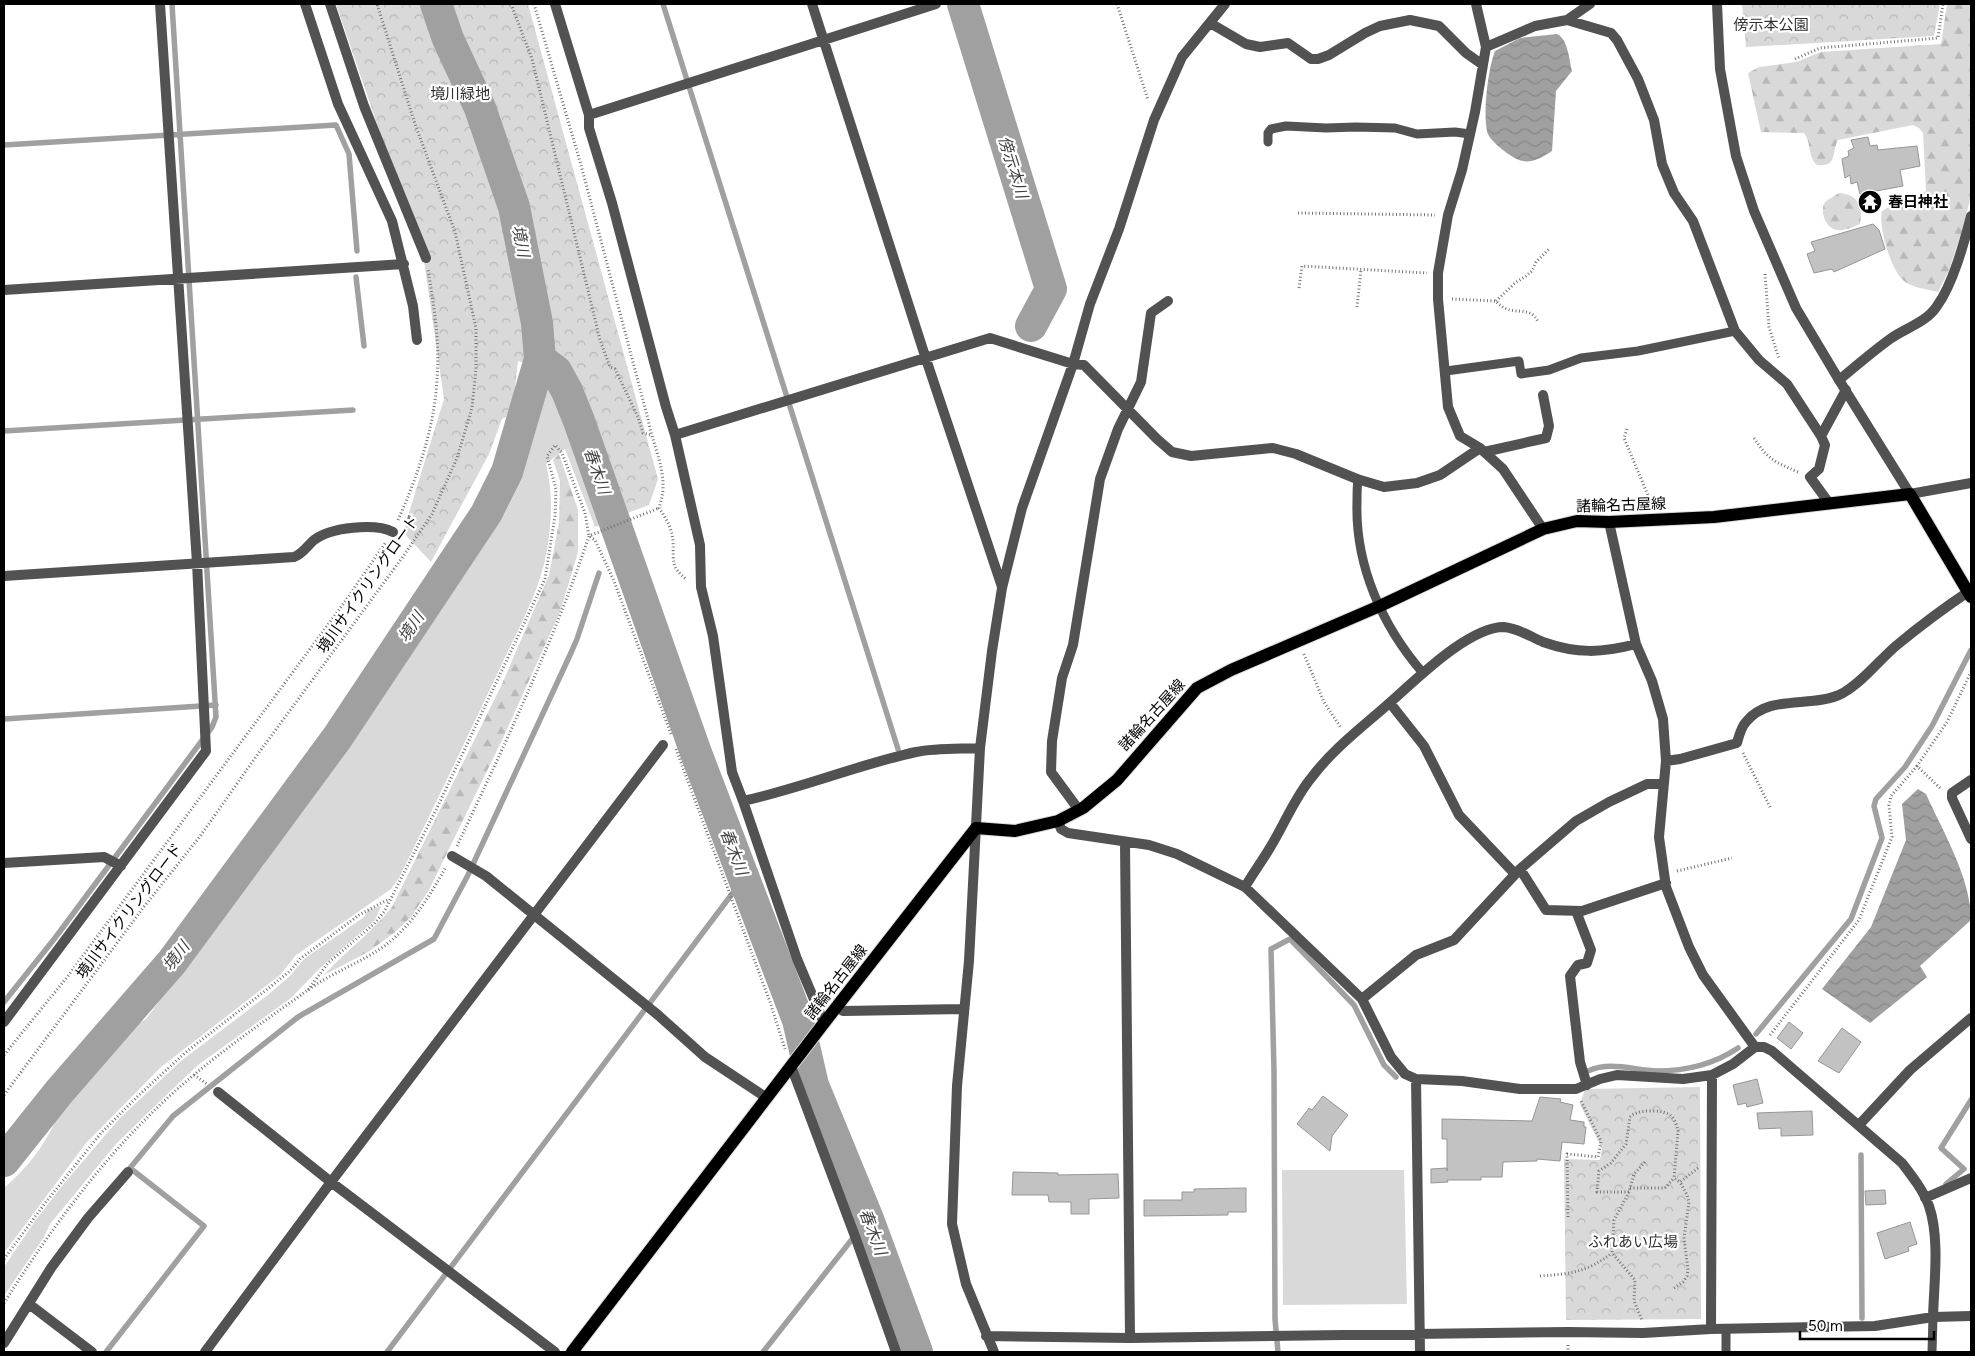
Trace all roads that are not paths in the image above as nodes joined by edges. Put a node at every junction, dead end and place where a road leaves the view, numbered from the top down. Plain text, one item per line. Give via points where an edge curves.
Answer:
1 (160, 4) edge
2 (305, 4) edge
3 (330, 4) edge
4 (554, 4) edge
5 (812, 4) edge
6 (936, 4) edge
7 (1226, 4) edge
8 (1476, 4) edge
9 (1590, 4) edge
10 (1717, 4) edge
11 (1567, 20) junction
12 (1210, 23) junction
13 (824, 39) junction
14 (1486, 47) junction
15 (1483, 65) junction
16 (589, 115) junction
17 (1470, 134) junction
18 (1268, 142) dead end
19 (1971, 216) edge
20 (426, 258) road end
21 (404, 264) junction
22 (178, 279) junction
23 (4, 290) edge
24 (1168, 301) dead end
25 (1735, 331) junction
26 (417, 340) dead end
27 (925, 356) junction
28 (1073, 364) junction
29 (1446, 371) junction
30 (1839, 380) junction
31 (1846, 390) junction
32 (1543, 394) dead end
33 (1128, 409) junction
34 (675, 435) junction
35 (1821, 436) junction
36 (1482, 450) junction
37 (1358, 479) junction
38 (1971, 483) edge
39 (1910, 494) junction
40 (1829, 503) junction
41 (1609, 522) junction
42 (1543, 529) junction
43 (393, 532) road end
44 (197, 563) junction
45 (4, 576) edge
46 (1002, 588) junction
47 (1970, 594) edge
48 (1379, 606) junction
49 (1636, 644) junction
50 (1423, 673) junction
51 (1390, 703) junction
52 (662, 745) dead end
53 (980, 748) junction
54 (1666, 761) junction
55 (1971, 780) edge
56 (1663, 784) junction
57 (743, 801) junction
58 (1079, 810) junction
59 (1058, 821) junction
60 (976, 828) junction
61 (1971, 839) edge
62 (1125, 843) junction
63 (452, 856) road end
64 (4, 863) edge
65 (121, 866) junction
66 (1518, 871) junction
67 (1664, 878) junction
68 (1245, 887) junction
69 (1576, 911) junction
70 (534, 915) junction
71 (1362, 999) junction
72 (836, 1007) junction
73 (964, 1009) junction
74 (1971, 1018) edge
75 (4, 1022) edge
76 (821, 1027) junction
77 (1759, 1047) junction
78 (794, 1063) junction
79 (1712, 1075) junction
80 (1416, 1079) junction
81 (1587, 1084) junction
82 (218, 1092) dead end
83 (767, 1098) junction
84 (1859, 1125) junction
85 (128, 1172) dead end
86 (1971, 1178) edge
87 (331, 1182) junction
88 (1925, 1198) junction
89 (29, 1304) junction
90 (1971, 1316) edge
91 (1933, 1317) junction
92 (1712, 1329) junction
93 (1726, 1329) junction
94 (1420, 1334) junction
95 (986, 1336) junction
96 (1130, 1338) junction
97 (4, 1343) edge
98 (92, 1352) edge
99 (205, 1352) edge
100 (555, 1352) edge
101 (572, 1352) edge
102 (896, 1352) edge
103 (994, 1352) edge
104 (1420, 1352) edge
105 (1726, 1352) edge
106 (1932, 1352) edge

1 - 22 street
2 - 21 street via 338,104 392,221
3 - 20 street via 364,106
4 - 16 street
5 - 13 street
6 - 13 street
7 - 12 street
8 - 14 street
9 - 11 street
10 - 30 street via 1720,69 1736,156 1754,211 1796,308
11 - 14 street via 1535,26
11 - 25 street via 1611,33 1621,48 1654,120 1662,164 1674,192 1693,221
12 - 15 street via 1246,44 1260,47 1288,44 1318,59 1372,30 1410,20 1439,26
12 - 28 street via 1182,57 1154,120 1119,229 1090,304
13 - 16 street
13 - 27 street
14 - 15 street
15 - 17 street
16 - 34 street via 589,128
17 - 18 lane via 1417,134 1395,128 1356,126 1286,126 1271,129
17 - 29 street via 1448,215 1438,273
19 - 30 street via 1965,241 1938,306 1928,316 1891,338
21 - 22 street
21 - 26 street
22 - 23 street
22 - 44 street
24 - 33 street via 1151,313 1141,382
25 - 29 lane via 1638,351 1581,358 1549,370 1521,374 1519,361
25 - 35 street via 1759,360 1788,384
27 - 28 street via 990,338
27 - 34 street
27 - 46 street
28 - 33 street via 1084,366
28 - 46 street via 1022,508
29 - 36 street via 1448,407 1460,436
30 - 31 street
31 - 35 street
31 - 39 street
32 - 36 street via 1549,426 1546,438
33 - 37 street via 1172,452 1204,456 1273,448
33 - 58 street via 1100,479 1052,741 1051,772
34 - 57 street via 700,545 701,587 713,636 732,772
35 - 40 street via 1825,445 1819,468 1810,477
36 - 37 street via 1440,475 1417,483 1384,487
36 - 42 street via 1503,469
37 - 48 lane via 1358,542
38 - 39 street
39 - 40 main road, 諸輪名古屋線
39 - 47 main road
40 - 41 main road, 諸輪名古屋線 via 1714,517
41 - 42 main road, 諸輪名古屋線 via 1577,521
41 - 49 street
42 - 48 main road, 諸輪名古屋線
43 - 44 street via 383,527 369,527 329,532 294,557
44 - 45 street
44 - 65 street via 206,751
46 - 53 street
47 - 54 street via 1940,611 1896,645 1842,694 1758,710 1744,723 1737,743
48 - 50 lane via 1404,650
48 - 58 main road, 諸輪名古屋線 via 1231,670 1198,688 1117,780
49 - 50 street via 1587,652 1544,642 1512,629 1493,629 1457,646
49 - 54 street via 1652,681 1663,719
50 - 51 street
51 - 66 street via 1424,746 1459,814
51 - 68 street via 1311,777
52 - 70 street
53 - 57 street via 918,752
53 - 60 street
54 - 56 street
55 - 61 street via 1952,793
56 - 66 street via 1647,784 1576,821
56 - 67 street via 1659,837
57 - 76 street
58 - 59 main road, 諸輪名古屋線
59 - 60 main road, 諸輪名古屋線 via 1015,831
59 - 62 street via 1061,829 1068,833
60 - 72 main road, 諸輪名古屋線
60 - 73 street
62 - 68 street via 1149,845 1177,854
62 - 96 street
63 - 70 street via 486,876
64 - 65 street via 104,857
65 - 75 street
66 - 69 street via 1546,910
66 - 71 street via 1454,940 1416,955
67 - 69 street
67 - 77 street via 1689,947 1703,975
68 - 71 street
69 - 81 street via 1591,950 1587,963 1578,965 1570,976 1580,1062
70 - 83 street via 706,1057
70 - 87 street
71 - 80 street via 1391,1058 1405,1074
72 - 73 street via 843,1011
72 - 76 main road, 諸輪名古屋線
73 - 95 street via 957,1086 952,1224 966,1284
74 - 84 street via 1910,1070
76 - 78 main road, 諸輪名古屋線
77 - 79 street
77 - 84 street via 1772,1051
78 - 83 main road, 諸輪名古屋線
78 - 102 street
79 - 81 street via 1683,1079 1617,1075
79 - 92 street
80 - 81 street via 1520,1089 1576,1089
80 - 94 street
82 - 87 street
83 - 101 main road, 諸輪名古屋線
84 - 88 street via 1902,1163
85 - 89 street via 88,1218
86 - 88 street
87 - 99 street
87 - 100 street
88 - 91 street via 1935,1253
89 - 97 street
89 - 98 street
90 - 91 street
91 - 93 street via 1875,1326
91 - 106 lane
92 - 93 street
92 - 94 street
93 - 105 lane
94 - 96 street
94 - 104 street
95 - 96 street
95 - 103 street

